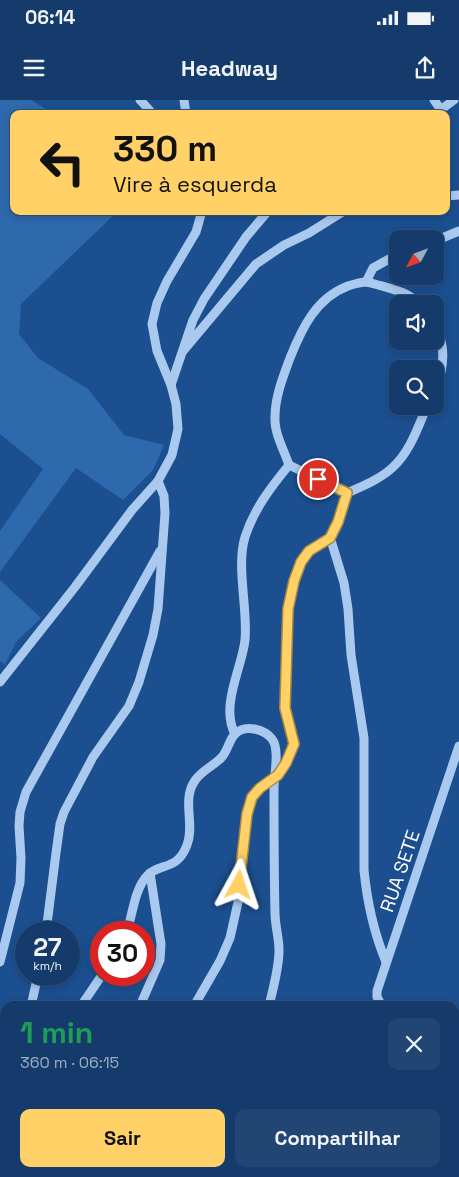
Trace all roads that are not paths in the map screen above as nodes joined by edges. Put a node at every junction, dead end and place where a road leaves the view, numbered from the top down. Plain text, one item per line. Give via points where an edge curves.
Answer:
1 (140, 100) edge
2 (454, 100) edge
3 (149, 110) edge
4 (441, 110) edge
5 (201, 215) edge
6 (265, 215) edge
7 (337, 215) edge
8 (459, 231) edge
9 (444, 237) edge
10 (389, 259) edge
11 (366, 282) junction
12 (408, 295) edge
13 (183, 351) junction
14 (171, 386) junction
15 (423, 415) edge
16 (289, 465) junction
17 (158, 481) junction
18 (347, 493) junction
19 (330, 538) junction
20 (161, 548) junction
21 (0, 682) edge
22 (235, 734) junction
23 (459, 746) edge
24 (274, 778) junction
25 (150, 872) junction
26 (47, 921) edge
27 (130, 921) edge
28 (0, 962) edge
29 (386, 962) junction
30 (36, 986) edge
31 (95, 986) edge
32 (33, 1001) edge
33 (84, 1001) edge
34 (142, 1001) edge
35 (197, 1001) edge
36 (269, 1001) edge
37 (379, 1001) edge

1 - 3 street
2 - 4 street
5 - 14 street via 196,232 166,281 152,324 157,351
6 - 13 street via 204,299 188,331
7 - 13 street via 284,244 256,264
8 - 9 street
10 - 11 street via 373,268
11 - 12 street
11 - 16 street via 345,288 322,302 305,324 296,344 281,381 274,419
13 - 14 street
14 - 17 street via 178,429 172,455
15 - 18 street via 401,459 381,476
16 - 18 street
16 - 22 street via 259,506 244,540 245,639 232,688 231,712
17 - 20 street via 165,505
17 - 21 street via 132,510
18 - 19 street
19 - 24 street via 309,551 294,581 288,609 285,708 294,744 286,763
19 - 29 street via 344,583 364,738 365,882 378,943
20 - 26 street via 158,609 139,682 129,706 76,786 60,824
20 - 28 street via 26,792 19,826 20,883
22 - 24 street via 245,729 258,730 270,736 275,744
22 - 25 street via 222,757 194,780 190,788 189,837 182,855 172,865
23 - 29 street, RUA SETE
24 - 35 street via 256,792 250,803 238,902 230,938
24 - 36 street via 275,915 279,949
25 - 27 street via 140,886
25 - 34 street via 161,944 160,960
29 - 37 street, RUA SETE via 377,991
30 - 32 street
31 - 33 street

